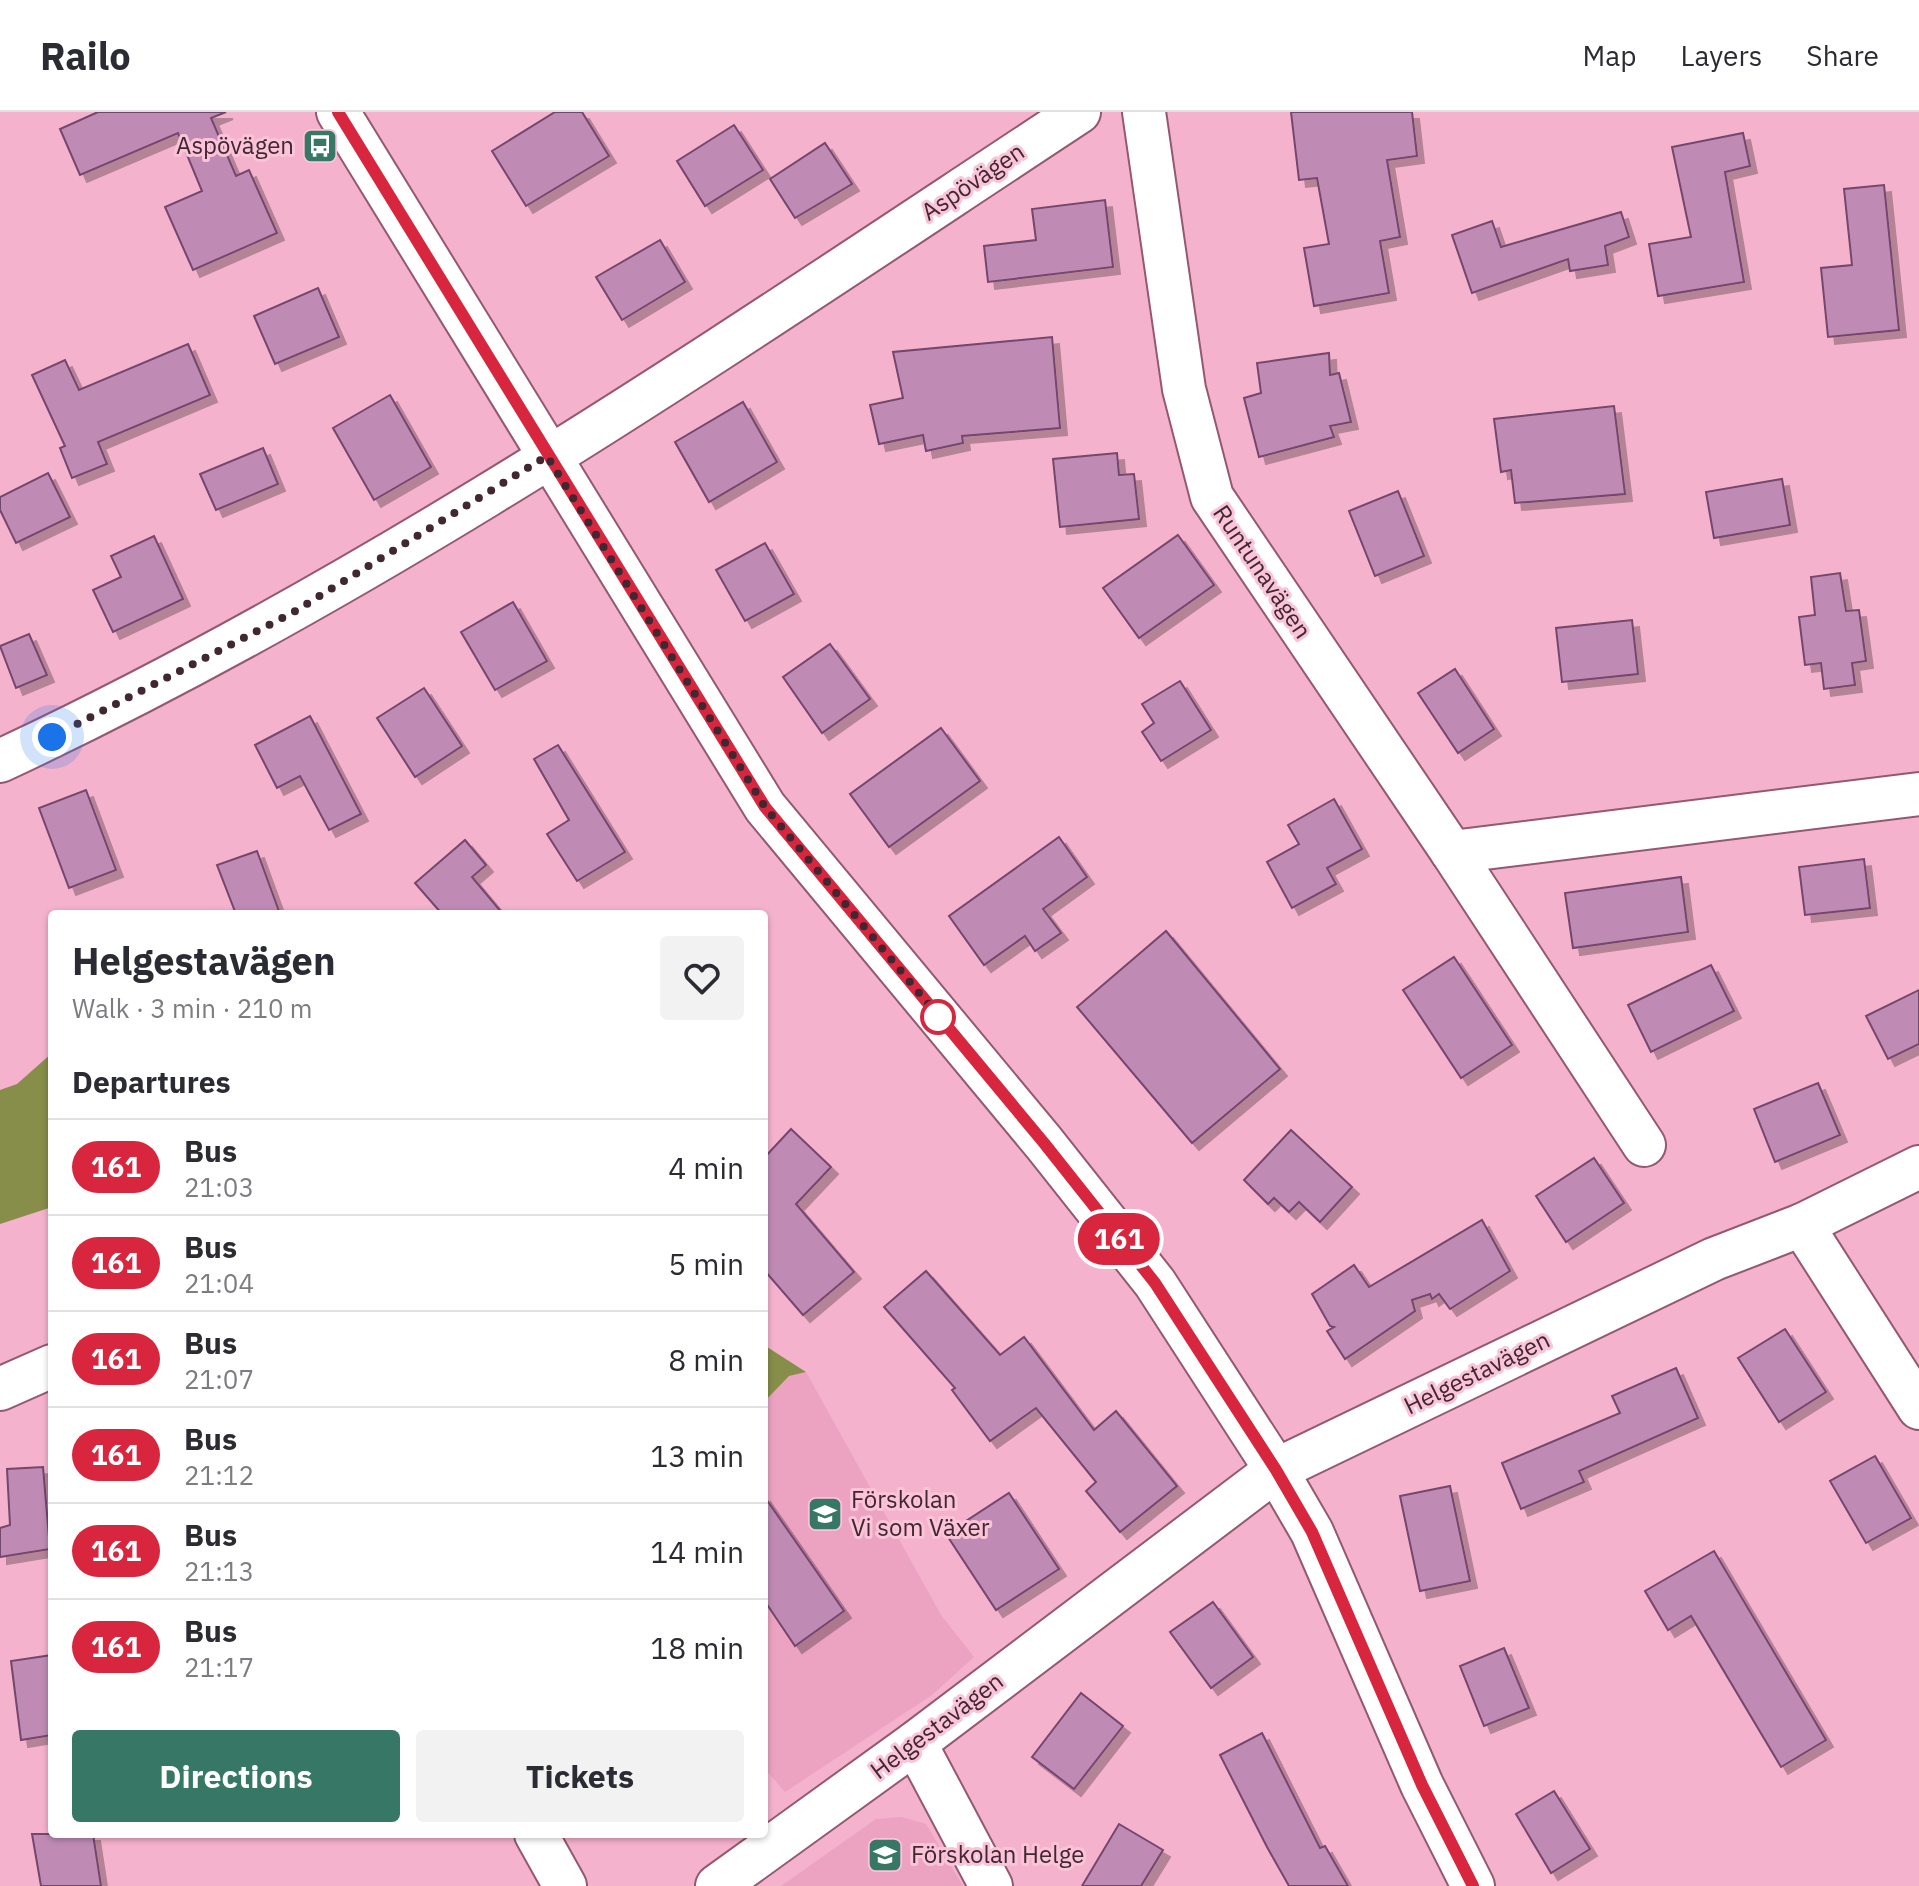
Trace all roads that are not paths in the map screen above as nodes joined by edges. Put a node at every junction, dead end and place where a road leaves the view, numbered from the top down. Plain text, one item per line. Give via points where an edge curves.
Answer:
1 (338, 112) edge
2 (1079, 112) edge
3 (1144, 112) edge
4 (547, 456) junction
5 (0, 761) edge
6 (1919, 794) edge
7 (1452, 852) junction
8 (1644, 1145) dead end
9 (1919, 1167) edge
10 (1802, 1225) junction
11 (48, 1368) edge
12 (0, 1389) edge
13 (1919, 1408) edge
14 (1276, 1470) junction
15 (915, 1743) junction
16 (538, 1838) edge
17 (565, 1886) edge
18 (717, 1886) edge
19 (991, 1886) edge
20 (1473, 1886) edge

1 - 4 street
2 - 4 street, Aspövägen via 750,331
3 - 7 street, Runtunavägen via 1184,389 1212,497
4 - 5 street, Aspövägen via 292,613
4 - 14 street via 765,807 1155,1283
6 - 7 street
7 - 8 street, Runtunavägen
9 - 10 street, Helgestavägen
10 - 13 street
10 - 14 street, Helgestavägen via 1714,1259
11 - 12 street
14 - 15 street, Helgestavägen
14 - 20 street via 1312,1532 1422,1785
15 - 18 street, Helgestavägen
15 - 19 street
16 - 17 street

